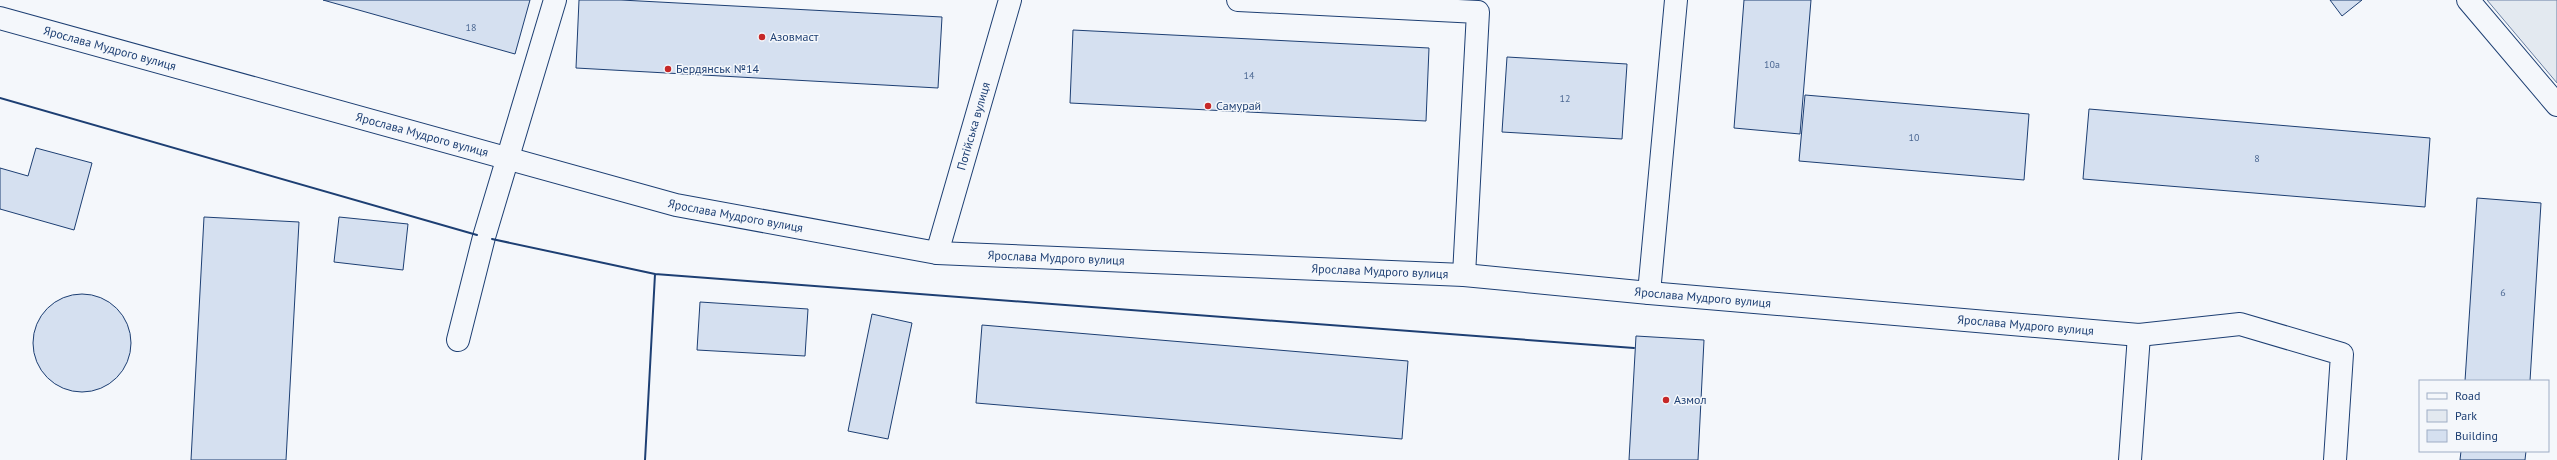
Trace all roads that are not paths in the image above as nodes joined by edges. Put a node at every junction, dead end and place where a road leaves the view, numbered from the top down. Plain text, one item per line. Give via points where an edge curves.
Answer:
1 (555, 0) edge
2 (1010, 0) edge
3 (1238, 0) edge
4 (1676, 0) edge
5 (2468, 0) edge
6 (0, 18) edge
7 (2557, 105) edge
8 (508, 158) junction
9 (937, 253) junction
10 (1464, 275) junction
11 (1649, 293) junction
12 (2139, 335) junction
13 (458, 340) dead end
14 (2130, 460) edge
15 (2335, 460) edge

1 - 8 street
2 - 9 street, Потійська вулиця
3 - 10 street via 1478,12
4 - 11 street
5 - 7 street
6 - 8 street, Ярослава Мудрого вулиця
8 - 9 street, Ярослава Мудрого вулиця via 676,205
8 - 13 street via 484,237
9 - 10 street, Ярослава Мудрого вулиця
10 - 11 street, Ярослава Мудрого вулиця
11 - 12 street, Ярослава Мудрого вулиця
12 - 14 street
12 - 15 street, Ярослава Мудрого вулиця via 2240,324 2342,354

